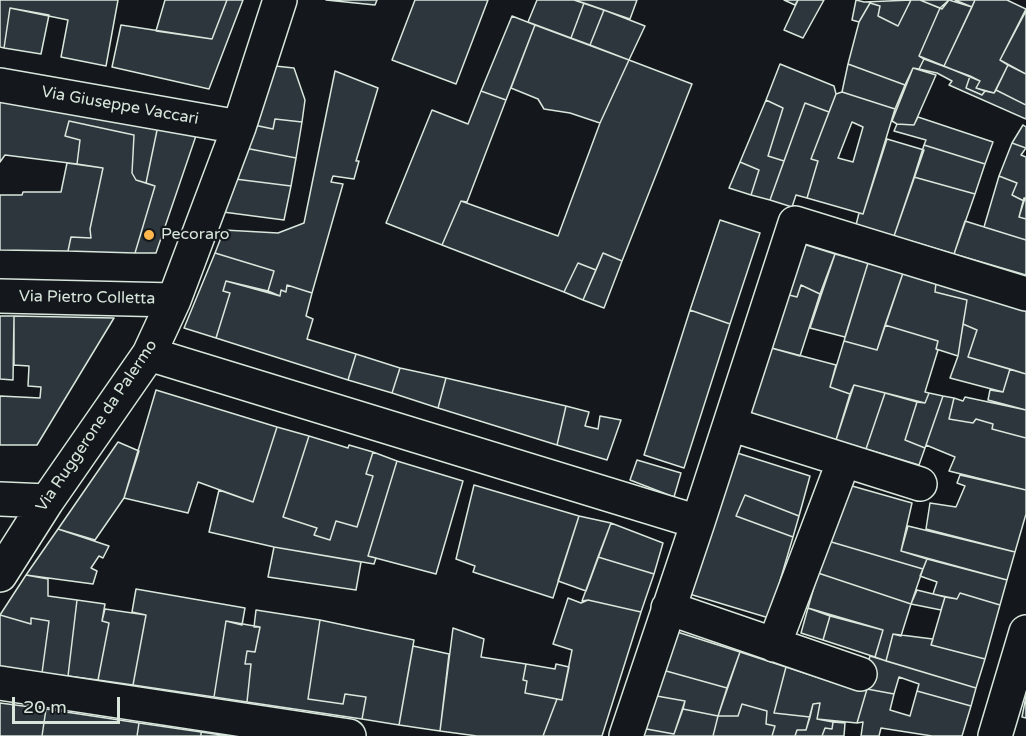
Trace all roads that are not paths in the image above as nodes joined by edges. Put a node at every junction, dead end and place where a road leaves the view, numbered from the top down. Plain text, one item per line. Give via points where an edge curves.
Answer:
1 (280, 0) edge
2 (0, 85) edge
3 (239, 127) junction
4 (1026, 294) edge
5 (0, 296) edge
6 (174, 300) junction
7 (149, 354) junction
8 (730, 424) junction
9 (844, 460) junction
10 (920, 484) dead end
11 (0, 500) edge
12 (47, 501) junction
13 (698, 522) junction
14 (0, 575) edge
15 (668, 608) junction
16 (1026, 632) edge
17 (774, 645) junction
18 (860, 674) dead end
19 (0, 683) edge
20 (1002, 735) edge
21 (349, 736) edge
22 (626, 736) edge

1 - 3 street, Via Ruggerone da Palermo
2 - 3 street, Via Giuseppe Vaccari
3 - 6 street, Via Ruggerone da Palermo
4 - 8 street via 795,223
5 - 6 street, Via Pietro Colletta
6 - 7 street, Via Ruggerone da Palermo
7 - 12 street, Via Ruggerone da Palermo
7 - 13 street
8 - 9 street
8 - 13 street
9 - 10 street
9 - 17 street
11 - 12 street
12 - 14 street, Via Ruggerone da Palermo
13 - 15 street
15 - 17 street
15 - 22 street
16 - 20 street
17 - 18 street
19 - 21 street

